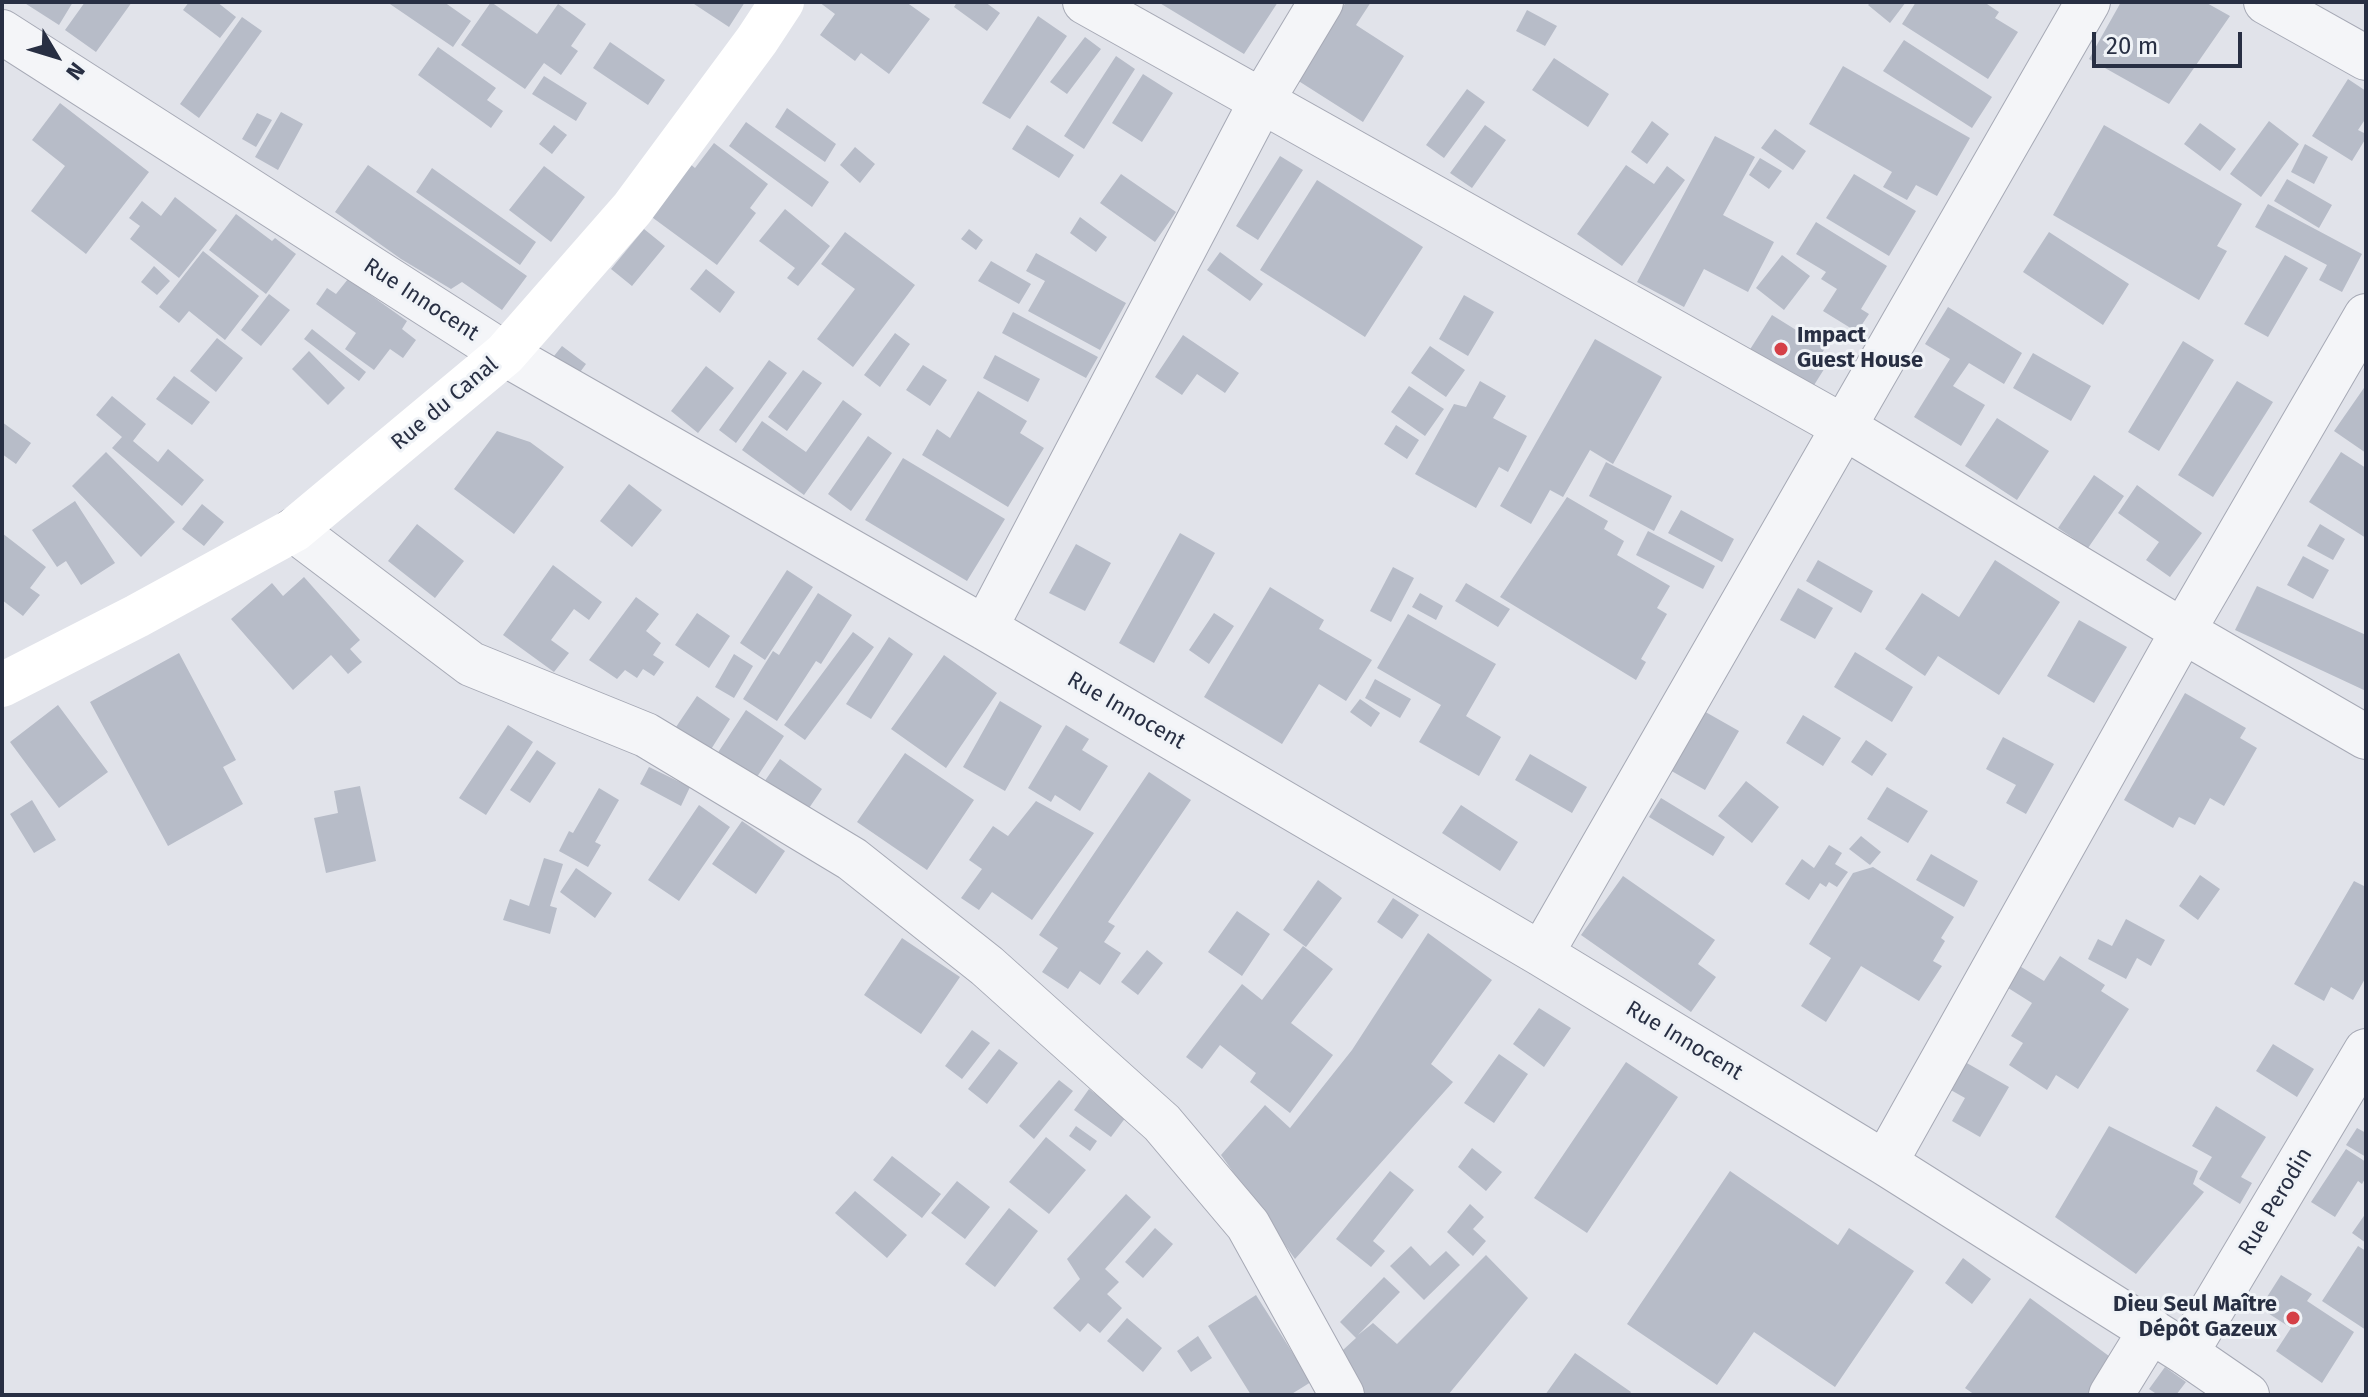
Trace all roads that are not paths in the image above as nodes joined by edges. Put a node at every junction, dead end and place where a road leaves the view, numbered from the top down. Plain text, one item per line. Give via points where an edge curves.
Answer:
1 (782, 2) edge
2 (1085, 2) edge
3 (1321, 2) edge
4 (2088, 2) edge
5 (2266, 2) edge
6 (2, 32) edge
7 (2366, 58) edge
8 (1261, 102) junction
9 (2366, 316) edge
10 (505, 354) junction
11 (1842, 426) junction
12 (294, 530) junction
13 (985, 628) junction
14 (2183, 631) junction
15 (2, 685) edge
16 (2366, 737) edge
17 (1541, 954) junction
18 (2366, 1051) edge
19 (1885, 1163) junction
20 (2168, 1341) junction
21 (1342, 1395) edge
22 (2111, 1395) edge
23 (2247, 1395) edge

1 - 10 street, Rue du Canal via 632,209
2 - 8 street
3 - 8 street
4 - 11 street
5 - 7 street
6 - 10 street, Rue Innocent
8 - 11 street
8 - 13 street
9 - 14 street
10 - 12 street, Rue du Canal
10 - 13 street, Rue Innocent
11 - 14 street
11 - 17 street
12 - 15 street, Rue du Canal
12 - 21 street via 471,664 646,735 852,859 987,966 1162,1123 1248,1225
13 - 17 street, Rue Innocent
14 - 16 street
14 - 19 street
17 - 19 street, Rue Innocent
18 - 20 street, Rue Perodin
19 - 20 street, Rue Innocent
20 - 22 street, Rue Perodin
20 - 23 street, Rue Innocent

